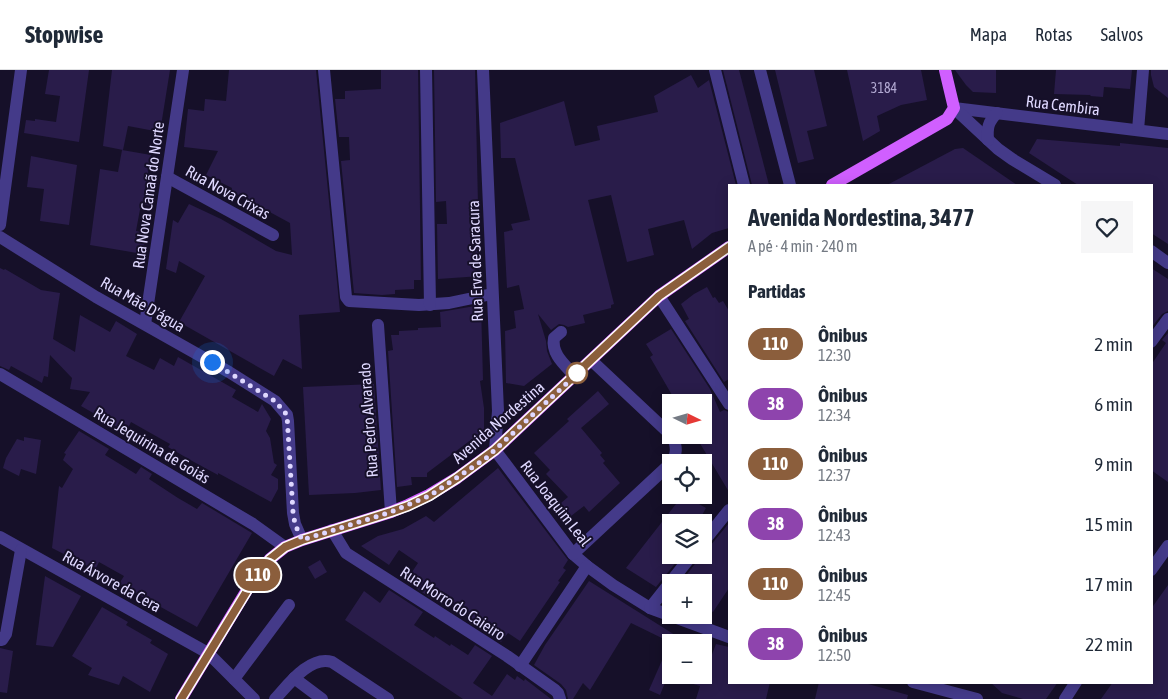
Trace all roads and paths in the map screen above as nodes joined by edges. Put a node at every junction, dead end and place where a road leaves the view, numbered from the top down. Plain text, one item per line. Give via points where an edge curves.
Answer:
1 (21, 70) edge
2 (183, 70) edge
3 (324, 70) edge
4 (426, 70) edge
5 (483, 70) edge
6 (715, 70) edge
7 (760, 70) edge
8 (945, 70) edge
9 (1143, 70) edge
10 (954, 108) junction
11 (996, 113) junction
12 (1138, 130) junction
13 (1168, 134) edge
14 (988, 140) junction
15 (168, 177) junction
16 (744, 184) edge
17 (790, 184) edge
18 (834, 184) edge
19 (1053, 184) edge
20 (0, 225) edge
21 (273, 236) dead end
22 (0, 237) edge
23 (728, 248) edge
24 (1153, 256) edge
25 (1168, 263) edge
26 (492, 294) junction
27 (659, 296) junction
28 (430, 304) junction
29 (1168, 319) edge
30 (145, 324) junction
31 (378, 325) dead end
32 (561, 332) dead end
33 (1153, 339) edge
34 (592, 360) junction
35 (0, 374) edge
36 (574, 375) junction
37 (728, 402) edge
38 (495, 450) junction
39 (728, 511) edge
40 (391, 512) junction
41 (332, 530) junction
42 (712, 531) edge
43 (0, 537) edge
44 (302, 540) junction
45 (1168, 546) edge
46 (285, 547) junction
47 (22, 550) junction
48 (573, 554) junction
49 (685, 564) edge
50 (587, 566) junction
51 (1153, 567) edge
52 (289, 605) dead end
53 (650, 608) junction
54 (728, 637) edge
55 (0, 640) edge
56 (208, 653) junction
57 (520, 666) junction
58 (294, 678) junction
59 (234, 679) junction
60 (917, 684) edge
61 (1075, 684) edge
62 (934, 693) edge
63 (181, 699) edge
64 (254, 699) edge
65 (275, 699) edge
66 (322, 699) edge
67 (388, 699) edge
68 (560, 699) edge
69 (977, 699) edge
70 (1065, 699) edge

1 - 20 street
2 - 15 street, Rua Nova Canaã do Norte
3 - 28 street via 346,297 357,302
4 - 28 street
5 - 26 street, Rua Erva de Saracura
6 - 16 street
7 - 17 street
8 - 10 main road
9 - 12 street
10 - 11 street, Rua Cembira
10 - 14 street
10 - 18 main road via 947,119
11 - 12 street, Rua Cembira
11 - 14 street via 987,128
12 - 13 street, Rua Cembira
14 - 19 street
15 - 21 street, Rua Nova Crixas
15 - 30 street, Rua Nova Canaã do Norte
22 - 30 street, Rua Mãe D'água
23 - 27 main road, Avenida Nordestina
24 - 25 street
26 - 28 street
26 - 38 street, Rua Erva de Saracura via 498,411
27 - 34 main road, Avenida Nordestina
27 - 37 street
29 - 33 street
30 - 44 street, Rua Mãe D'água via 275,401 287,415 293,512
31 - 40 street, Rua Pedro Alvarado
32 - 36 street via 554,338 554,350
34 - 36 main road, Avenida Nordestina
34 - 48 street via 673,437 677,447 671,463
35 - 46 street, Rua Jequirina de Goiás via 253,524
36 - 38 main road, Avenida Nordestina
38 - 40 main road, Avenida Nordestina via 429,496
38 - 48 street, Rua Joaquim Leal
39 - 42 street
40 - 41 main road, Avenida Nordestina
41 - 44 main road, Avenida Nordestina
41 - 57 street, Rua Morro do Caieiro via 346,553
43 - 47 street, Rua Árvore da Cera
44 - 46 main road, Avenida Nordestina
45 - 51 street
46 - 56 main road, Avenida Nordestina via 270,559 250,586
47 - 55 street via 6,634
47 - 56 street, Rua Árvore da Cera
48 - 50 street, Rua Joaquim Leal
49 - 53 street
50 - 53 street, Rua Joaquim Leal
50 - 57 street
52 - 59 street
53 - 54 street, Rua Joaquim Leal
56 - 59 street, Rua Árvore da Cera
56 - 63 main road, Avenida Nordestina
57 - 68 street, Rua Morro do Caieiro via 555,690
58 - 65 street
58 - 66 street
58 - 67 street via 316,662 327,660
59 - 64 street, Rua Árvore da Cera
60 - 62 street
61 - 70 street
62 - 69 street

